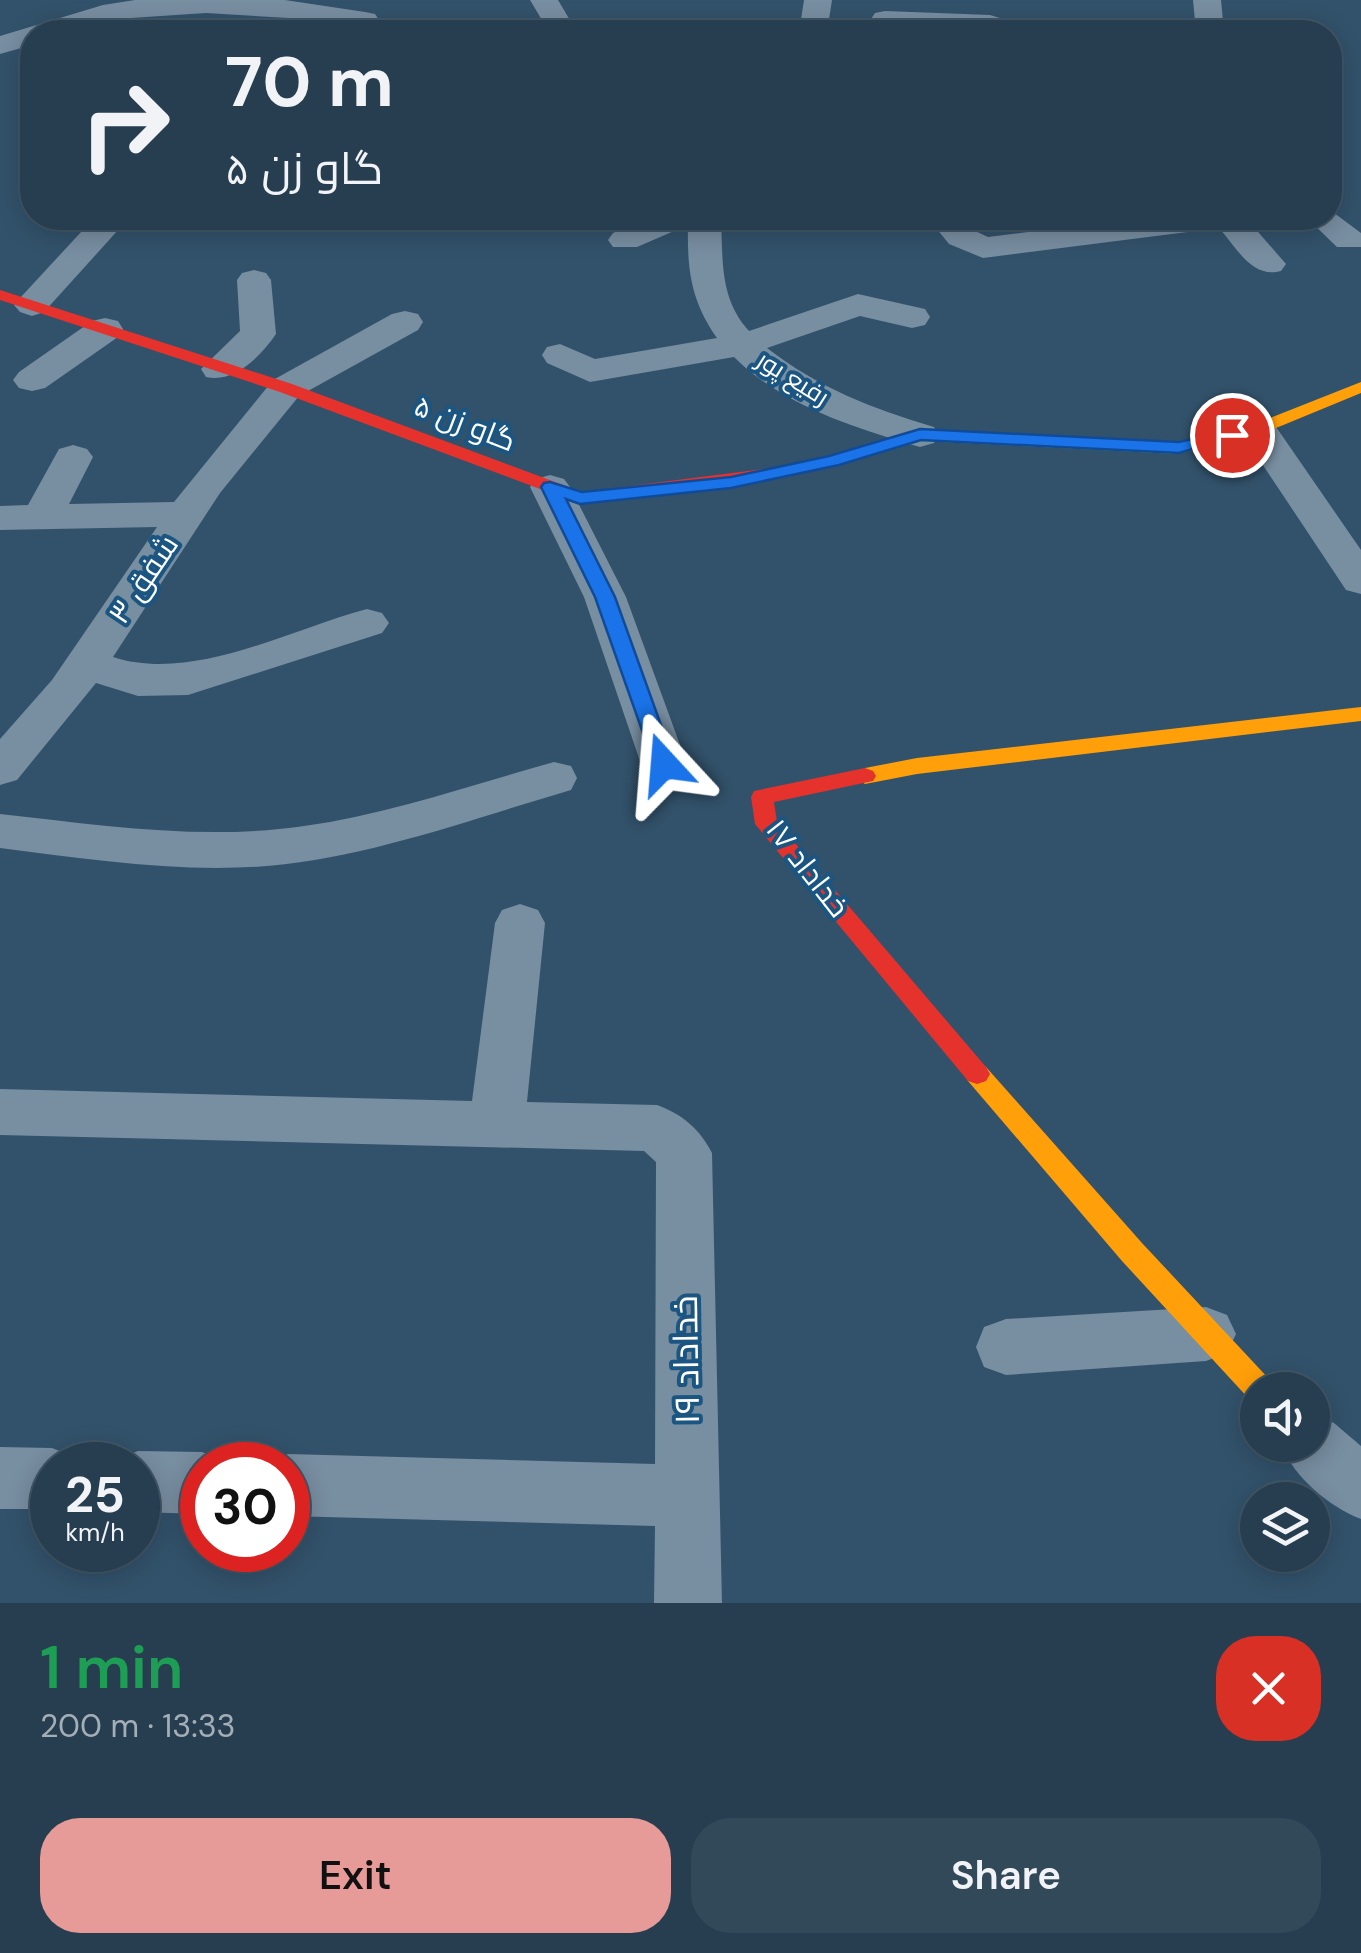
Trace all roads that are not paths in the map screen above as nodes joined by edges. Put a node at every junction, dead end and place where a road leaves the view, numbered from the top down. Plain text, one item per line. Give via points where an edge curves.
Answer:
1 (954, 0) edge
2 (119, 14) edge
3 (992, 15) edge
4 (885, 18) dead end
5 (365, 20) dead end
6 (1342, 221) edge
7 (98, 230) edge
8 (650, 230) edge
9 (704, 230) edge
10 (955, 230) edge
11 (1108, 230) edge
12 (1236, 230) edge
13 (626, 240) dead end
14 (1349, 240) dead end
15 (1269, 264) dead end
16 (254, 280) dead end
17 (16, 300) edge
18 (912, 317) dead end
19 (405, 322) dead end
20 (105, 329) junction
21 (742, 345) junction
22 (560, 355) dead end
23 (218, 369) junction
24 (32, 380) dead end
25 (1361, 387) edge
26 (286, 388) junction
27 (1258, 429) junction
28 (920, 435) junction
29 (72, 457) dead end
30 (550, 487) junction
31 (186, 514) junction
32 (42, 517) junction
33 (0, 518) edge
34 (1341, 521) edge
35 (1361, 581) edge
36 (367, 623) dead end
37 (86, 664) junction
38 (1361, 714) edge
39 (664, 764) dead end
40 (0, 769) edge
41 (554, 778) dead end
42 (0, 831) edge
43 (520, 923) dead end
44 (0, 1112) edge
45 (497, 1124) junction
46 (1206, 1334) junction
47 (1006, 1348) dead end
48 (1243, 1372) edge
49 (1330, 1460) edge
50 (0, 1478) edge
51 (30, 1479) edge
52 (310, 1487) edge
53 (1361, 1488) edge
54 (688, 1496) junction
55 (688, 1603) edge

1 - 3 street
2 - 5 street via 177,3 246,4
3 - 4 street
6 - 14 street
7 - 17 street
8 - 13 street
9 - 21 street, رفیع پور via 702,260 715,308
10 - 11 street via 983,248
12 - 15 street
16 - 23 street via 258,334
17 - 20 street, گاو زن ۵
18 - 21 street via 858,305
19 - 26 street
20 - 23 street, گاو زن ۵
20 - 24 street
21 - 22 street via 590,371
21 - 28 street, رفیع پور via 792,384 868,420
23 - 26 street, گاو زن ۵
25 - 27 street, گاو زن ۵
26 - 30 street, گاو زن ۵
26 - 31 street, شفق ۳
27 - 28 street, گاو زن ۵ via 1179,448
27 - 34 street
28 - 30 street, گاو زن ۵ via 731,482 580,498
29 - 32 street
30 - 39 street via 605,597
31 - 32 street
31 - 37 street, شفق ۳
32 - 33 street
34 - 35 street
36 - 37 street via 188,680 138,682
37 - 40 street, شفق ۳
38 - 46 street, خداداد ۱۷ via 917,766 762,797 766,824
41 - 42 street via 360,834 266,848 152,848
43 - 45 street
44 - 45 street
45 - 54 street, خداداد ۱۹ via 657,1128 684,1153
46 - 47 street
46 - 48 street, خداداد ۱۷
49 - 53 street
50 - 51 street
52 - 54 street
54 - 55 street, خداداد ۱۹

